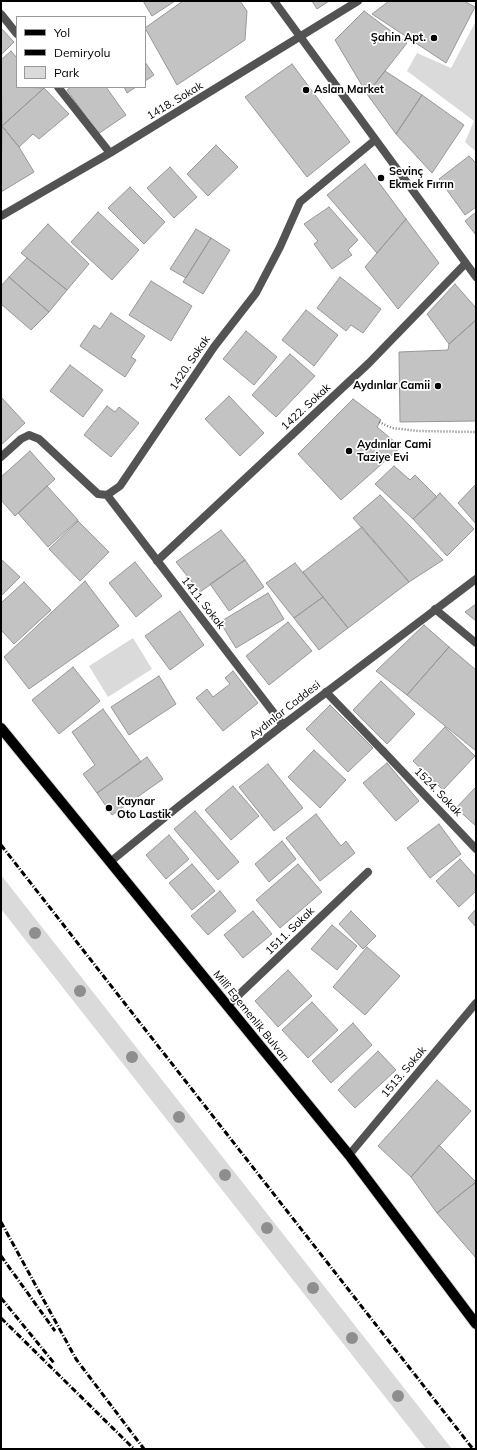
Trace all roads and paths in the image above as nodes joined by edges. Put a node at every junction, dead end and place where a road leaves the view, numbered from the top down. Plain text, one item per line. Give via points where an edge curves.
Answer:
1 (274, 1) edge
2 (358, 1) edge
3 (1, 14) edge
4 (16, 33) edge
5 (300, 38) junction
6 (59, 88) edge
7 (375, 140) junction
8 (110, 153) junction
9 (1, 216) edge
10 (465, 264) junction
11 (476, 277) edge
12 (379, 422) dead end
13 (476, 432) edge
14 (1, 457) edge
15 (107, 496) junction
16 (157, 561) junction
17 (476, 579) edge
18 (435, 609) junction
19 (476, 644) edge
20 (326, 692) junction
21 (283, 725) junction
22 (1, 728) edge
23 (476, 849) edge
24 (110, 862) junction
25 (368, 872) dead end
26 (476, 1003) edge
27 (228, 1006) junction
28 (349, 1155) junction
29 (474, 1317) edge

1 - 5 street
2 - 5 street, 1418. Sokak
3 - 4 street
5 - 7 street
5 - 8 street, 1418. Sokak
6 - 8 street
7 - 10 street
7 - 15 street, 1420. Sokak via 300,202 256,293 214,347 120,486
8 - 9 street, 1418. Sokak
10 - 11 street
10 - 16 street, 1422. Sokak via 369,363
12 - 13 path via 392,428 418,431
14 - 15 street via 29,435 39,439 98,494
15 - 16 street, 1411. Sokak
16 - 21 street, 1411. Sokak
17 - 18 street, Aydınlar Caddesi
18 - 19 street
18 - 20 street, Aydınlar Caddesi
20 - 21 street, Aydınlar Caddesi
20 - 23 street, 1524. Sokak
21 - 24 street, Aydınlar Caddesi
22 - 24 main road, Millî Egemenlik Bulvarı
24 - 27 main road, Millî Egemenlik Bulvarı
25 - 27 street, 1511. Sokak
26 - 28 street, 1513. Sokak
27 - 28 main road, Millî Egemenlik Bulvarı
28 - 29 main road, Millî Egemenlik Bulvarı

